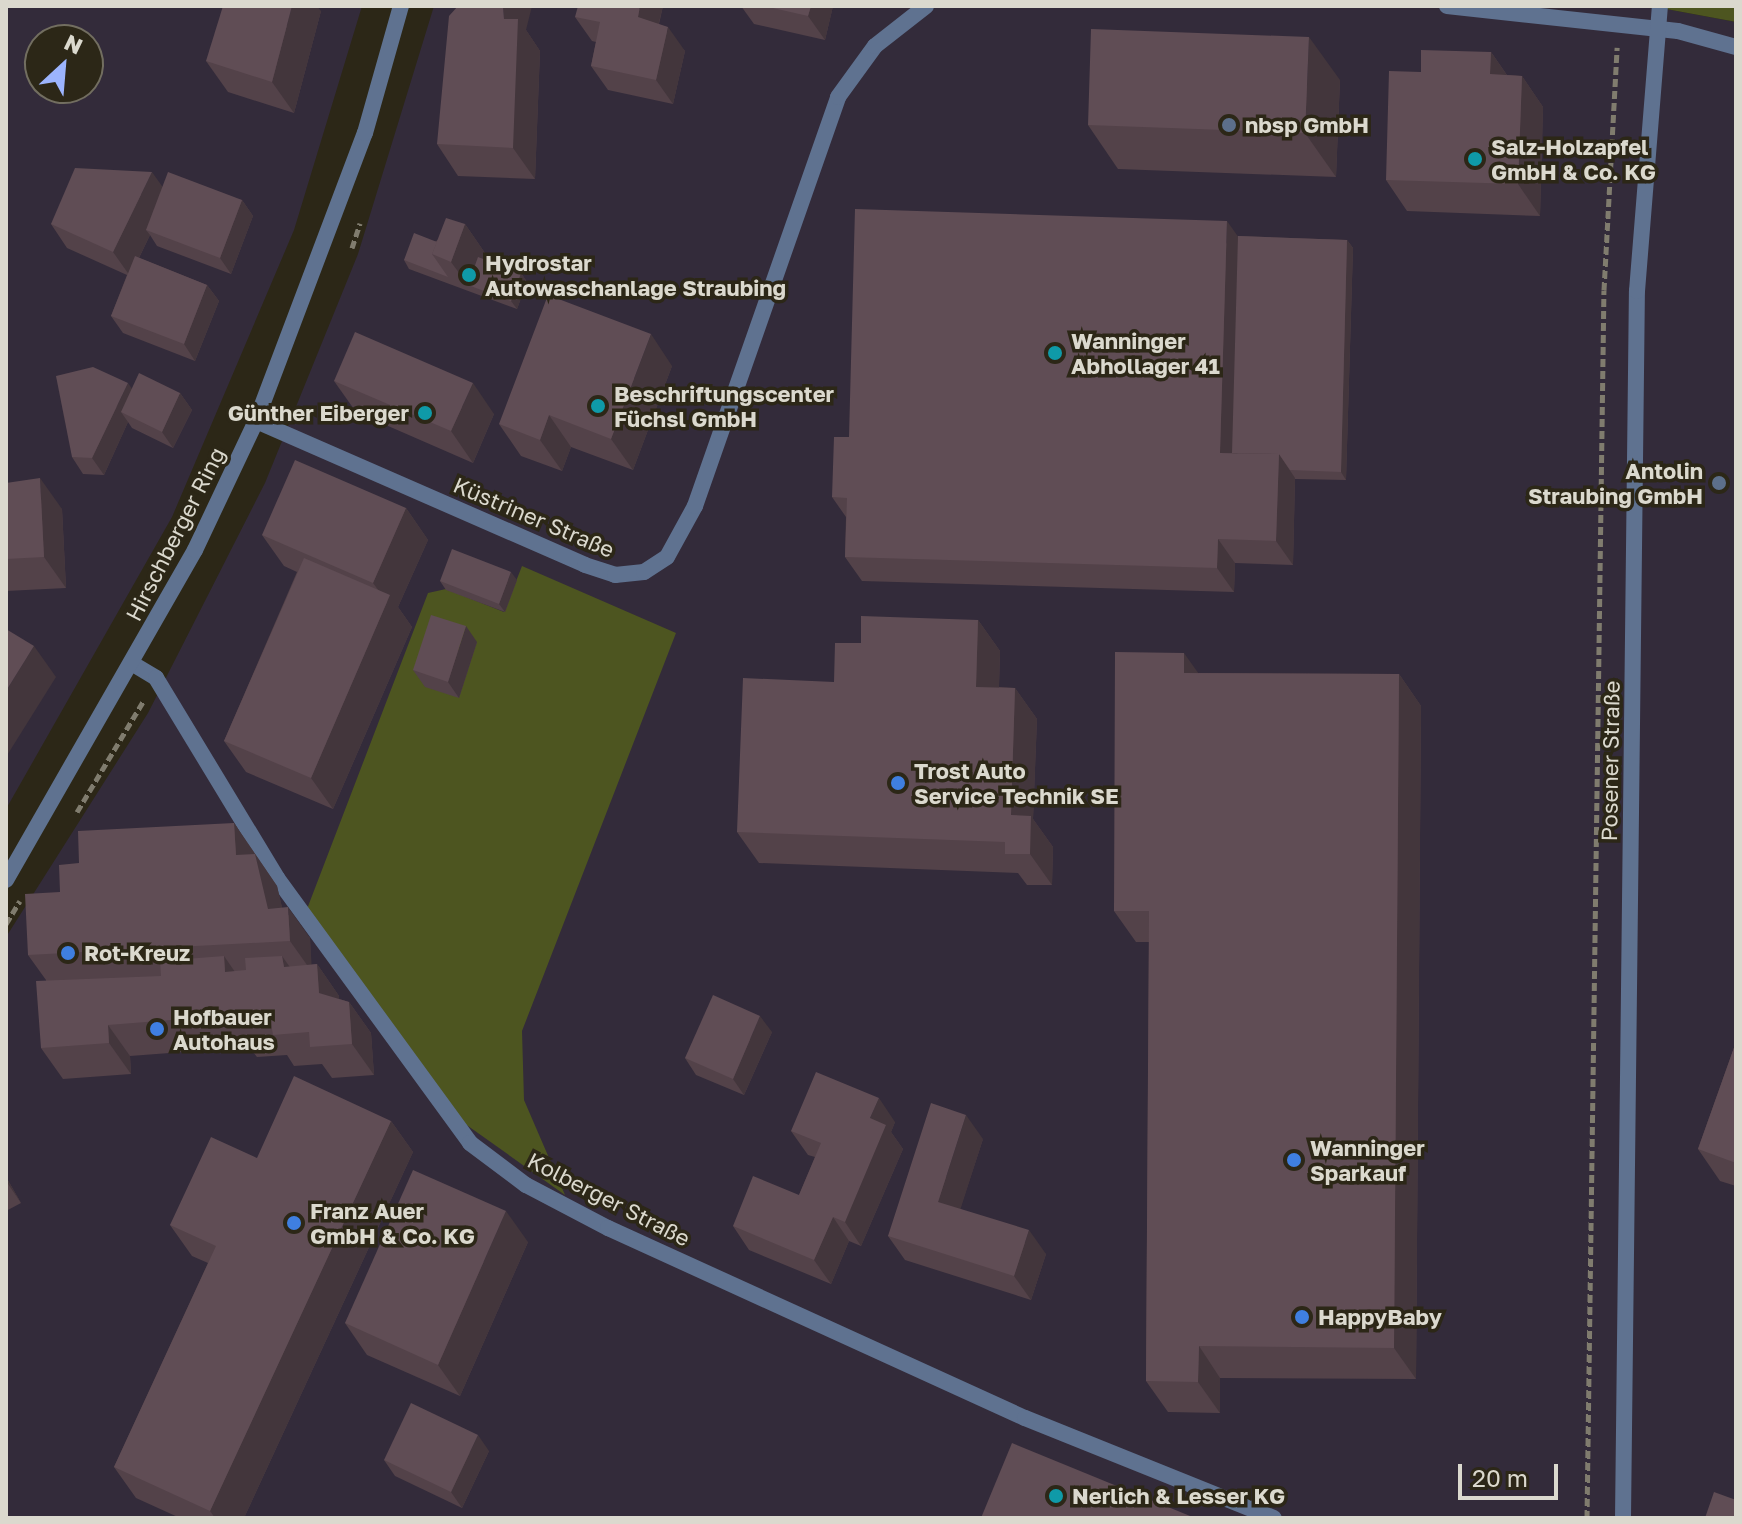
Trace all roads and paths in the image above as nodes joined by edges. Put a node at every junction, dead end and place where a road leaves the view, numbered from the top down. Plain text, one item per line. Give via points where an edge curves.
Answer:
1 (401, 6) edge
2 (926, 6) edge
3 (1447, 6) edge
4 (1660, 6) edge
5 (1619, 24) junction
6 (1657, 29) junction
7 (1736, 47) edge
8 (256, 421) junction
9 (133, 664) junction
10 (6, 880) edge
11 (1274, 1518) edge
12 (1587, 1518) edge
13 (1623, 1518) edge

1 - 8 street, Hirschberger Ring via 365,133
2 - 8 street, Küstriner Straße via 875,46 838,97 695,506 667,557 644,572 615,575 585,565
3 - 5 street
4 - 6 street, Posener Straße
5 - 6 street
5 - 12 path via 1604,290
6 - 7 street
6 - 13 street, Posener Straße via 1637,291
8 - 9 street, Hirschberger Ring
9 - 10 street, Hirschberger Ring
9 - 11 street, Kolberger Straße via 156,678 284,888 470,1143 526,1185 608,1228 1025,1418

